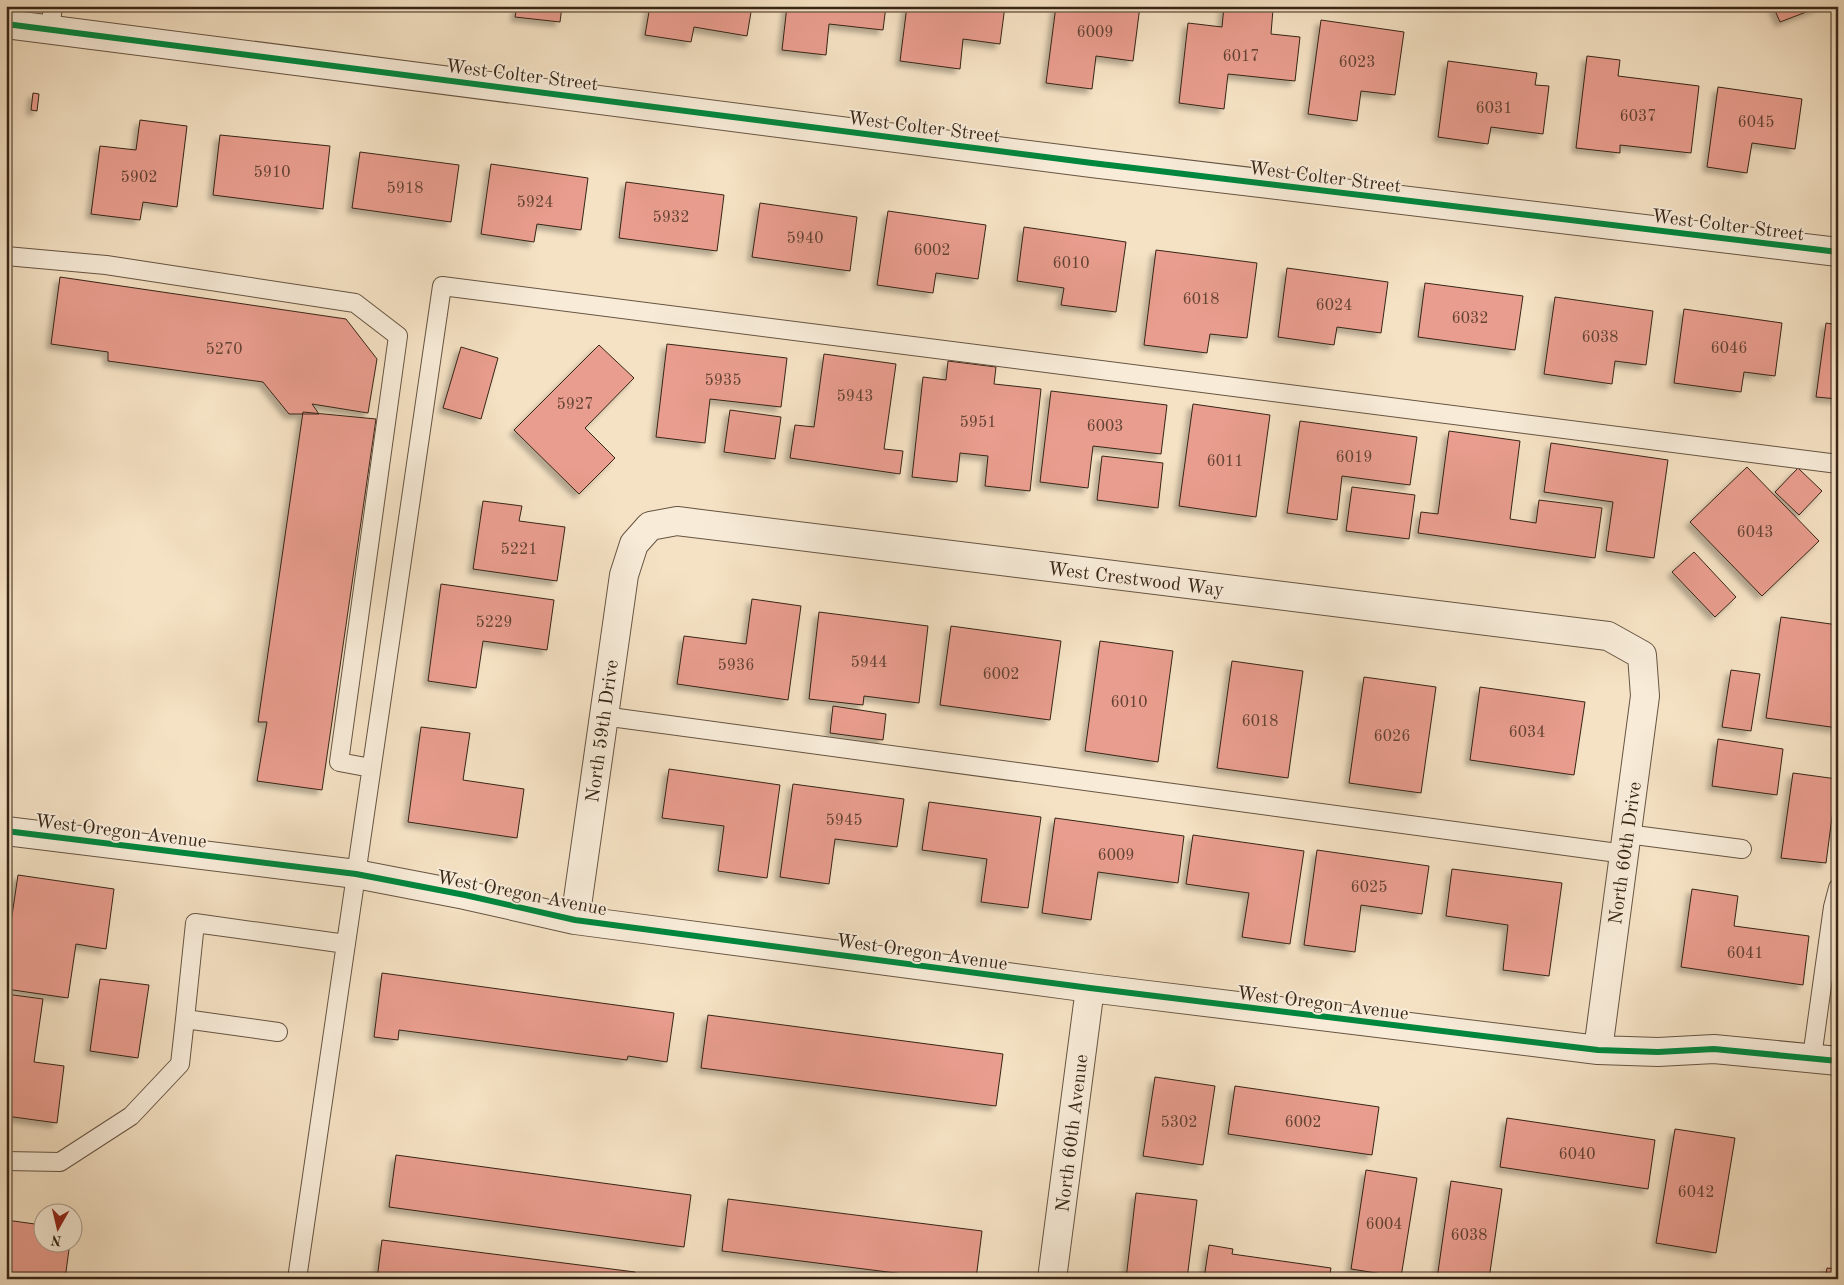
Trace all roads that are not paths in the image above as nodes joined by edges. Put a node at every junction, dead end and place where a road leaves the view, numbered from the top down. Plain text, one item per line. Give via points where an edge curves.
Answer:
1 (52, 18) edge
2 (6, 24) edge
3 (1838, 252) edge
4 (6, 256) edge
5 (1838, 464) edge
6 (634, 544) joint
7 (1642, 654) joint
8 (603, 716) junction
9 (371, 768) junction
10 (6, 831) edge
11 (1626, 844) junction
12 (1742, 849) dead end
13 (356, 874) junction
14 (1838, 888) edge
15 (574, 920) junction
16 (346, 944) junction
17 (1090, 988) junction
18 (185, 1019) junction
19 (278, 1032) dead end
20 (1598, 1050) junction
21 (1825, 1059) edge
22 (6, 1161) edge
23 (297, 1279) edge
24 (1052, 1279) edge

1 - 2 street, West Colter Street
1 - 3 street, West Colter Street via 1102,164
4 - 9 lane via 106,266 355,303 398,336 339,762
5 - 9 lane via 442,286
6 - 7 street, West Crestwood Way via 650,526 677,521 1608,636
6 - 8 street, North 59th Drive via 624,575
7 - 11 street, North 60th Drive via 1645,696
8 - 11 lane
8 - 15 street, North 59th Drive
9 - 13 lane
10 - 13 street, West Oregon Avenue
11 - 12 lane
11 - 20 street, North 60th Drive
13 - 15 street, West Oregon Avenue
13 - 16 lane
14 - 21 lane via 1833,907
15 - 17 street, West Oregon Avenue
16 - 18 lane via 195,923
16 - 23 lane
17 - 20 street, West Oregon Avenue
17 - 24 street, North 60th Avenue
18 - 19 lane
18 - 22 lane via 180,1064 131,1116 60,1162
20 - 21 street, West Oregon Avenue via 1658,1052 1714,1048

